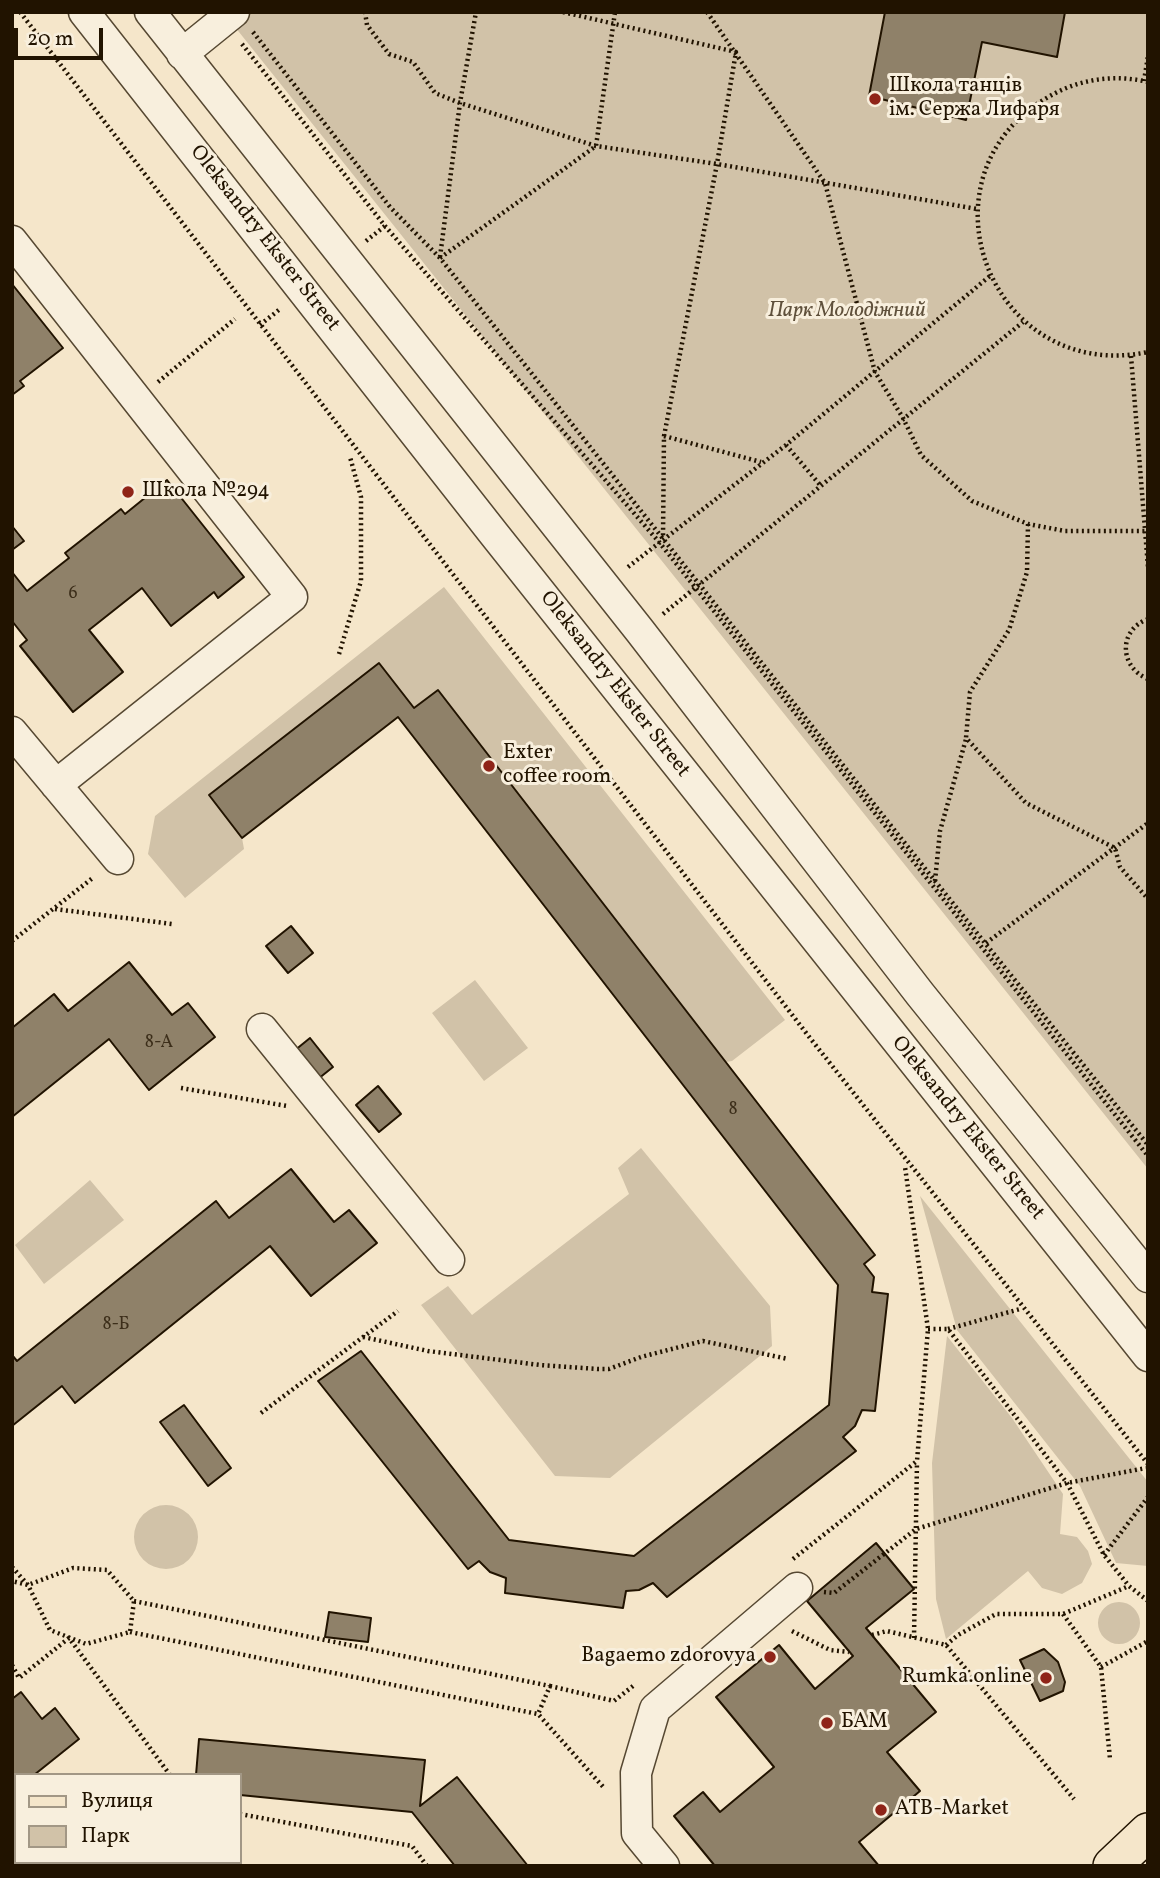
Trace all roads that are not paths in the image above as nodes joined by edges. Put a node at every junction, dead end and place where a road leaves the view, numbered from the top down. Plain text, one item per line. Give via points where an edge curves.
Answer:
1 (84, 12) edge
2 (150, 12) edge
3 (235, 19) edge
4 (183, 54) junction
5 (12, 241) edge
6 (12, 732) edge
7 (56, 785) junction
8 (118, 859) road end
9 (262, 1029) dead end
10 (449, 1260) dead end
11 (1148, 1277) edge
12 (1148, 1356) edge
13 (794, 1575) road end
14 (1148, 1832) edge
15 (664, 1866) edge
16 (1112, 1866) edge

1 - 12 street, Oleksandry Ekster Street
2 - 4 street
3 - 4 street
4 - 11 street via 640,631 920,994
5 - 7 street via 292,597
6 - 7 street
7 - 8 street
9 - 10 street
13 - 15 street via 655,1709 636,1773 638,1833
14 - 16 main road

